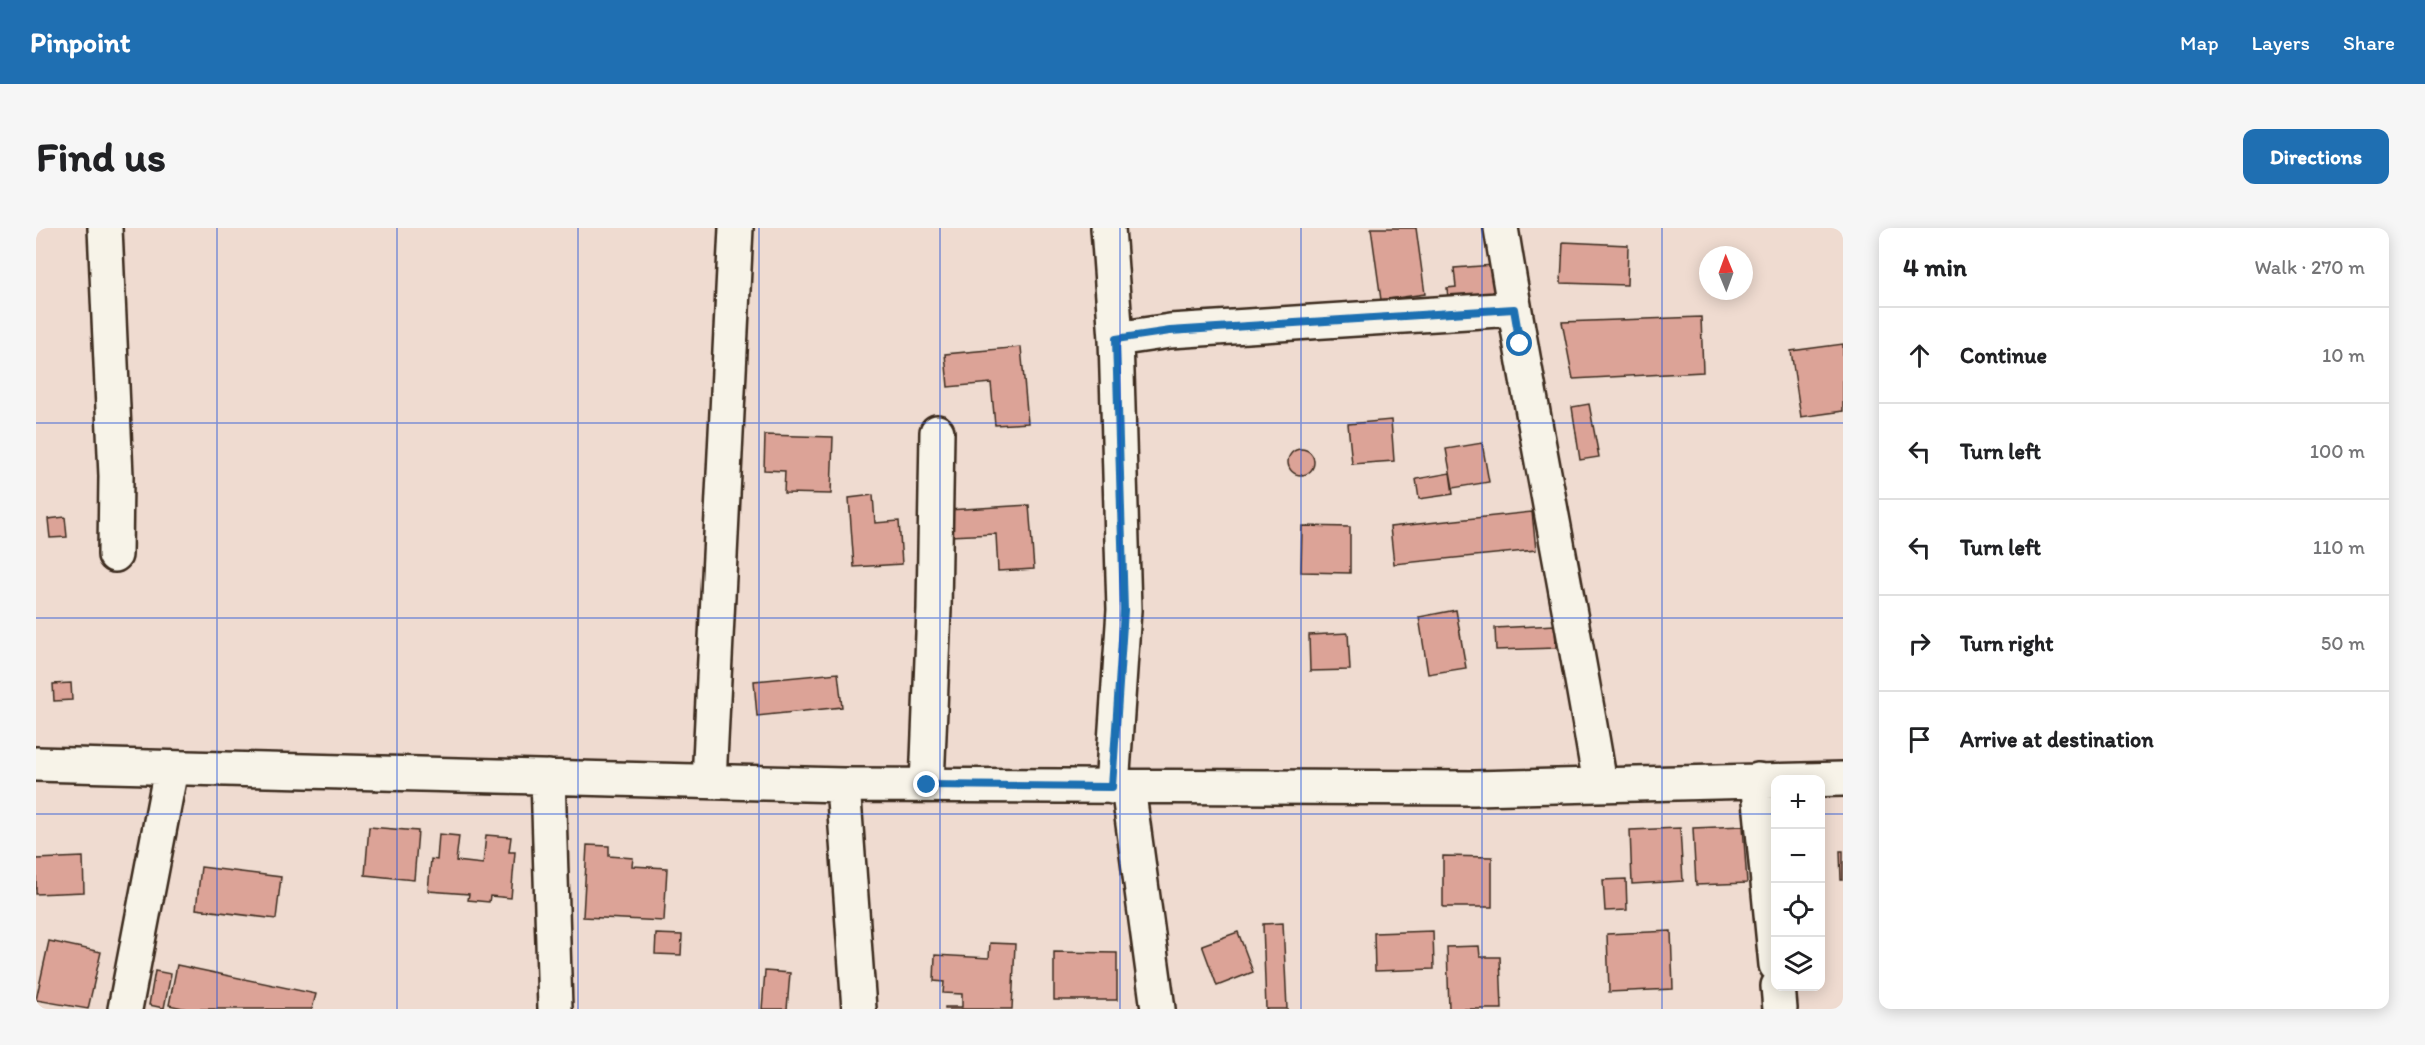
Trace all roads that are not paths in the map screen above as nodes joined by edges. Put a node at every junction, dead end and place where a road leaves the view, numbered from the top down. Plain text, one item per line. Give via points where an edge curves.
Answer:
1 (105, 228) edge
2 (736, 228) edge
3 (1108, 228) edge
4 (1501, 228) edge
5 (1514, 309) junction
6 (1116, 339) junction
7 (937, 432) dead end
8 (115, 555) dead end
9 (36, 764) edge
10 (171, 769) junction
11 (548, 777) junction
12 (1843, 779) edge
13 (1758, 780) junction
14 (709, 781) junction
15 (1600, 784) junction
16 (843, 785) junction
17 (927, 785) junction
18 (1120, 787) junction
19 (1773, 937) edge
20 (1778, 991) edge
21 (125, 1009) edge
22 (555, 1009) edge
23 (859, 1009) edge
24 (1158, 1009) edge
25 (1780, 1009) edge

1 - 8 street via 116,476
2 - 14 street
3 - 6 street
4 - 5 street
5 - 6 street via 1170,331
5 - 15 street
6 - 18 street via 1124,610
7 - 17 street
9 - 10 street
10 - 11 street
10 - 21 street
11 - 14 street
11 - 22 street
12 - 13 street
13 - 15 street
13 - 19 street
14 - 16 street
15 - 18 street via 1474,788
16 - 17 street
16 - 23 street
17 - 18 street
18 - 24 street
20 - 25 street

